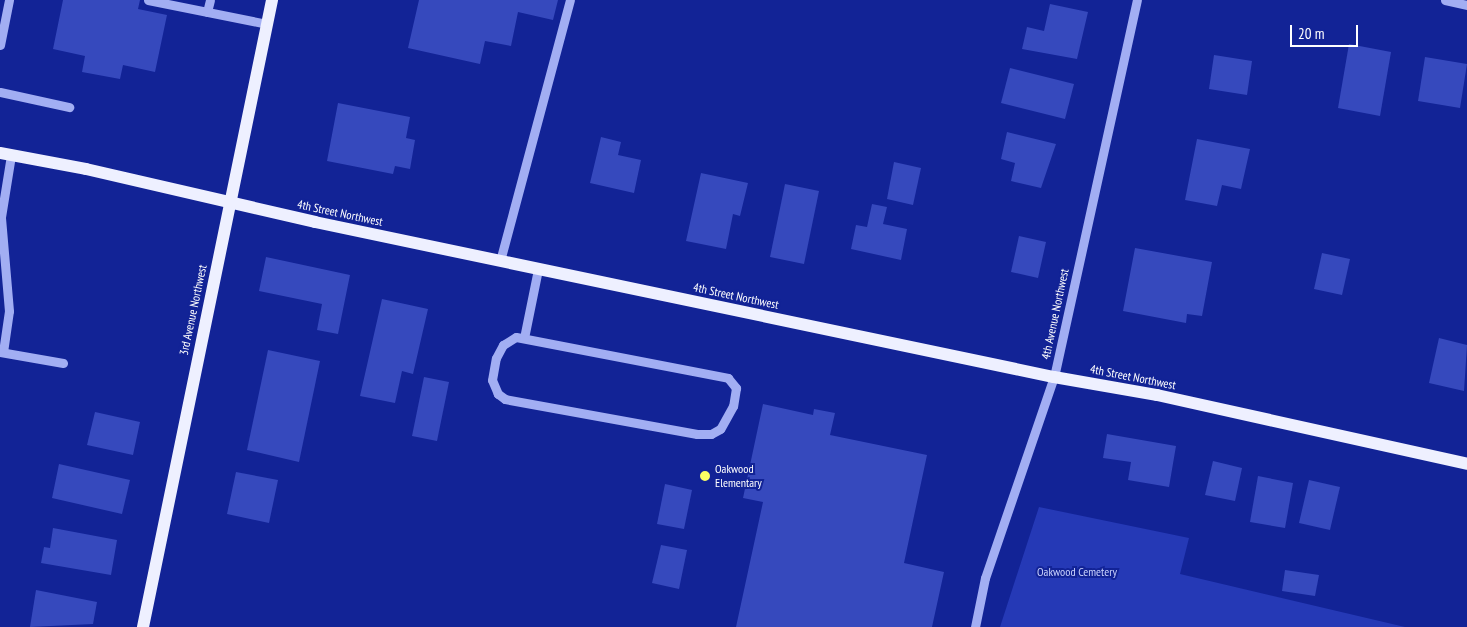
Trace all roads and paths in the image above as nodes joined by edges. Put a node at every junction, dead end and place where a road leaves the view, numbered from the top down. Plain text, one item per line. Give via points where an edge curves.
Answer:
1 (10, 0) edge
2 (148, 0) edge
3 (210, 0) edge
4 (272, 0) edge
5 (570, 0) edge
6 (1137, 0) edge
7 (1445, 0) edge
8 (1467, 5) edge
9 (207, 12) junction
10 (267, 24) junction
11 (0, 45) edge
12 (0, 92) edge
13 (69, 107) dead end
14 (6, 154) edge
15 (230, 203) junction
16 (500, 261) junction
17 (538, 269) junction
18 (524, 338) junction
19 (1, 352) edge
20 (63, 363) dead end
21 (1054, 377) junction
22 (1467, 464) edge
23 (143, 627) edge
24 (975, 627) edge

1 - 11 street
2 - 9 street
3 - 9 street
4 - 10 main road, 3rd Avenue Northwest
5 - 16 street
6 - 21 street, 4th Avenue Northwest
7 - 8 street
9 - 10 street
10 - 15 main road, 3rd Avenue Northwest
12 - 13 street
14 - 15 main road, 4th Street Northwest
14 - 19 street via 1,217 9,311
15 - 16 main road, 4th Street Northwest
15 - 23 main road, 3rd Avenue Northwest
16 - 17 main road, 4th Street Northwest
17 - 18 street
17 - 21 main road, 4th Street Northwest
18 - 18 street via 510,339 496,358 492,380 498,394 505,399 697,434 720,430 733,406 736,388 728,378
19 - 20 street
21 - 22 main road, 4th Street Northwest via 1157,395
21 - 24 street, 4th Avenue Northwest via 985,578

